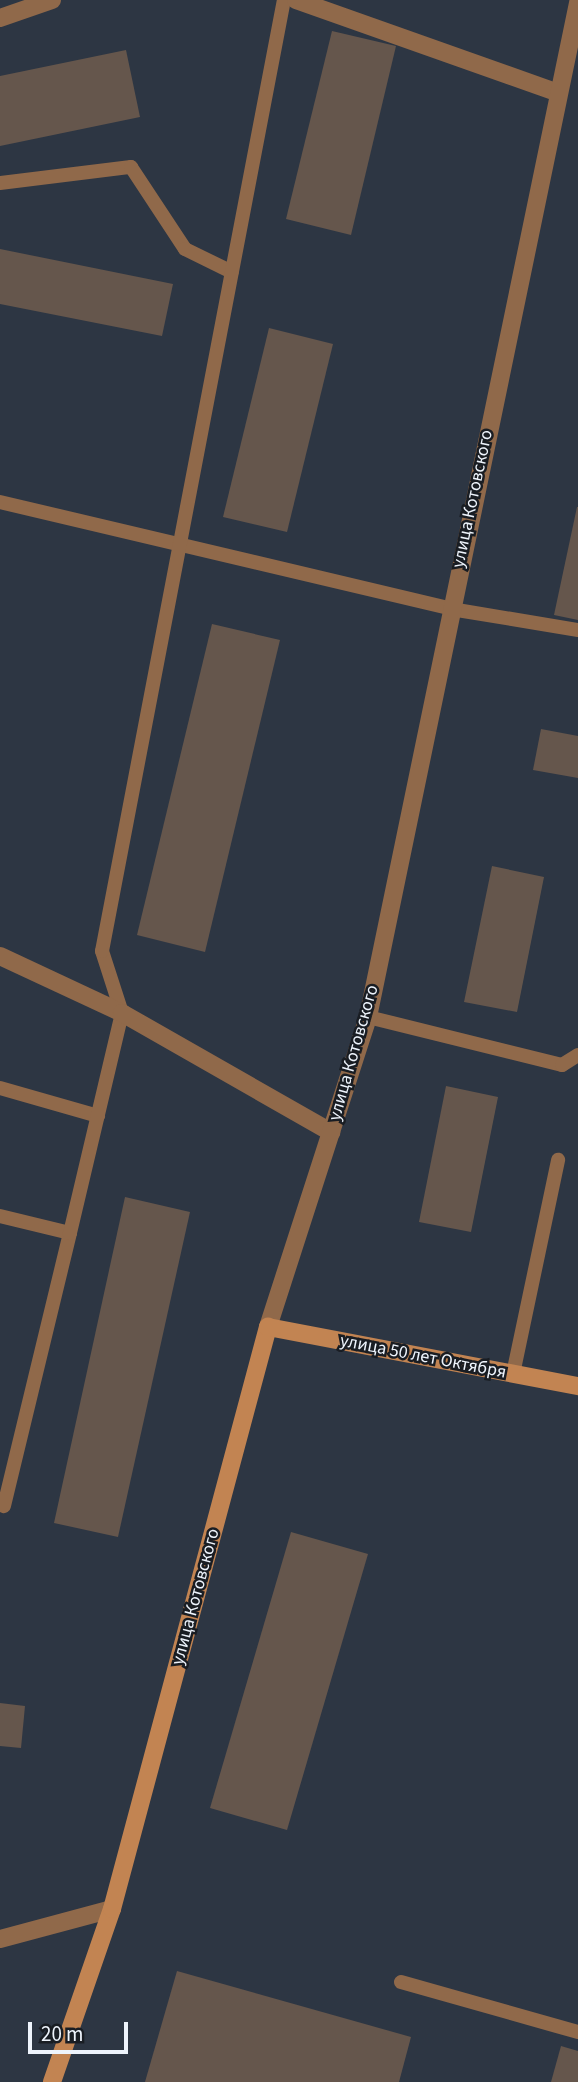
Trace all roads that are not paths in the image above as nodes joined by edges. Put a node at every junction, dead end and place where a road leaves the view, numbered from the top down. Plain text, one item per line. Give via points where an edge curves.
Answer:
1 (52, 0) edge
2 (285, 0) edge
3 (296, 0) edge
4 (578, 3) edge
5 (0, 18) edge
6 (556, 92) junction
7 (0, 183) edge
8 (232, 272) junction
9 (0, 502) edge
10 (180, 545) junction
11 (451, 609) junction
12 (578, 630) edge
13 (0, 956) edge
14 (122, 1013) junction
15 (368, 1017) junction
16 (578, 1055) edge
17 (0, 1088) edge
18 (98, 1115) junction
19 (331, 1132) junction
20 (558, 1160) dead end
21 (0, 1216) edge
22 (70, 1233) junction
23 (268, 1327) junction
24 (513, 1374) junction
25 (578, 1386) edge
26 (4, 1506) dead end
27 (113, 1909) junction
28 (0, 1939) edge
29 (401, 1982) dead end
30 (578, 2032) edge
31 (52, 2082) edge

1 - 5 street
2 - 8 lane
3 - 6 street
4 - 6 street, улица Котовского
6 - 11 street, улица Котовского
7 - 8 lane via 131,167 185,249
8 - 10 lane
9 - 10 lane
10 - 11 lane
10 - 14 lane via 102,951
11 - 12 lane
11 - 15 street, улица Котовского
13 - 14 street
14 - 18 lane
14 - 19 street
15 - 16 lane via 562,1065
15 - 19 street, улица Котовского
17 - 18 lane
18 - 22 lane
19 - 23 street, улица Котовского
20 - 24 lane
21 - 22 lane
22 - 26 lane
23 - 24 main road, улица 50 лет Октября
23 - 27 main road, улица Котовского
24 - 25 main road, улица 50 лет Октября
27 - 28 street
27 - 31 main road, улица Котовского
29 - 30 lane

